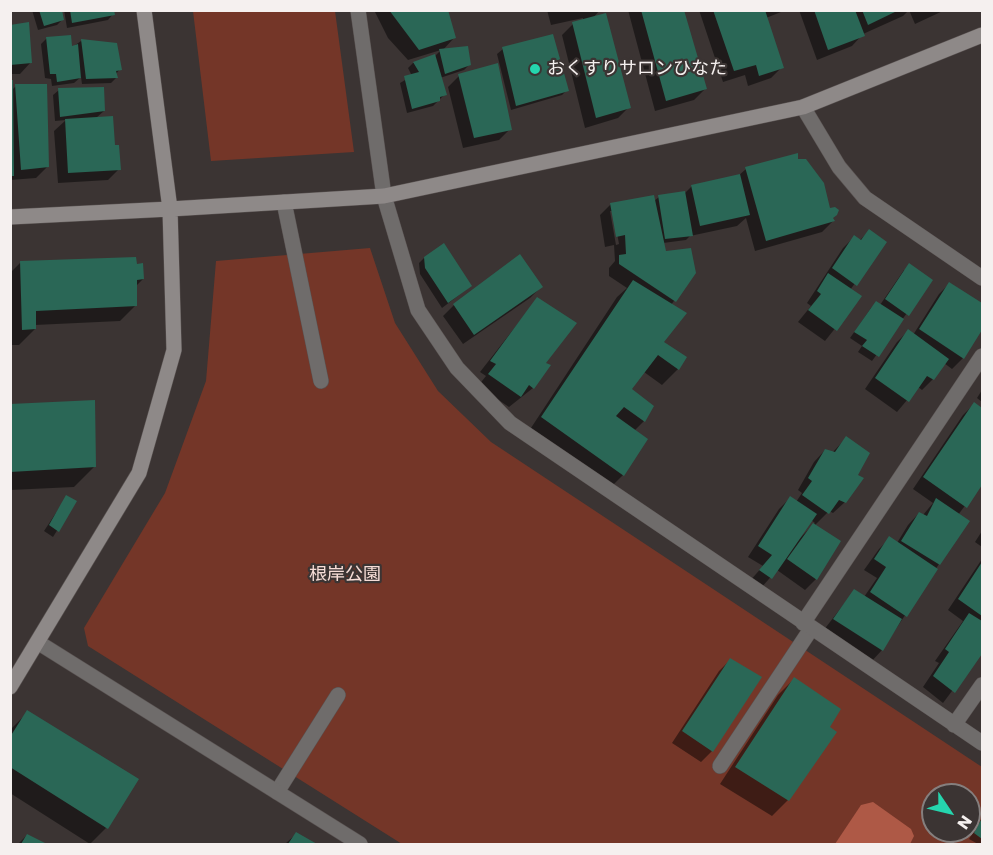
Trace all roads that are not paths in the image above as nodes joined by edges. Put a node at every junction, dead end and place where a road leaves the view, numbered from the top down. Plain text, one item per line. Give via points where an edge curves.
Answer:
1 (144, 10) edge
2 (358, 10) edge
3 (982, 35) edge
4 (803, 107) junction
5 (384, 196) junction
6 (284, 201) junction
7 (170, 209) junction
8 (10, 217) edge
9 (982, 278) edge
10 (982, 356) edge
11 (321, 381) dead end
12 (807, 626) junction
13 (39, 643) junction
14 (982, 685) edge
15 (10, 687) edge
16 (338, 694) dead end
17 (954, 725) junction
18 (982, 743) edge
19 (720, 765) dead end
20 (277, 792) junction
21 (360, 844) edge

1 - 7 street
2 - 5 street
3 - 4 street
4 - 5 street
4 - 9 street via 839,166 865,198
5 - 6 street
5 - 12 street via 418,310 457,368 510,423
6 - 7 street
6 - 11 street
7 - 8 street
7 - 13 street via 174,350 138,473
10 - 12 street
12 - 17 street
12 - 19 street
13 - 15 street
13 - 20 street
14 - 17 street
16 - 20 street
17 - 18 street
20 - 21 street

